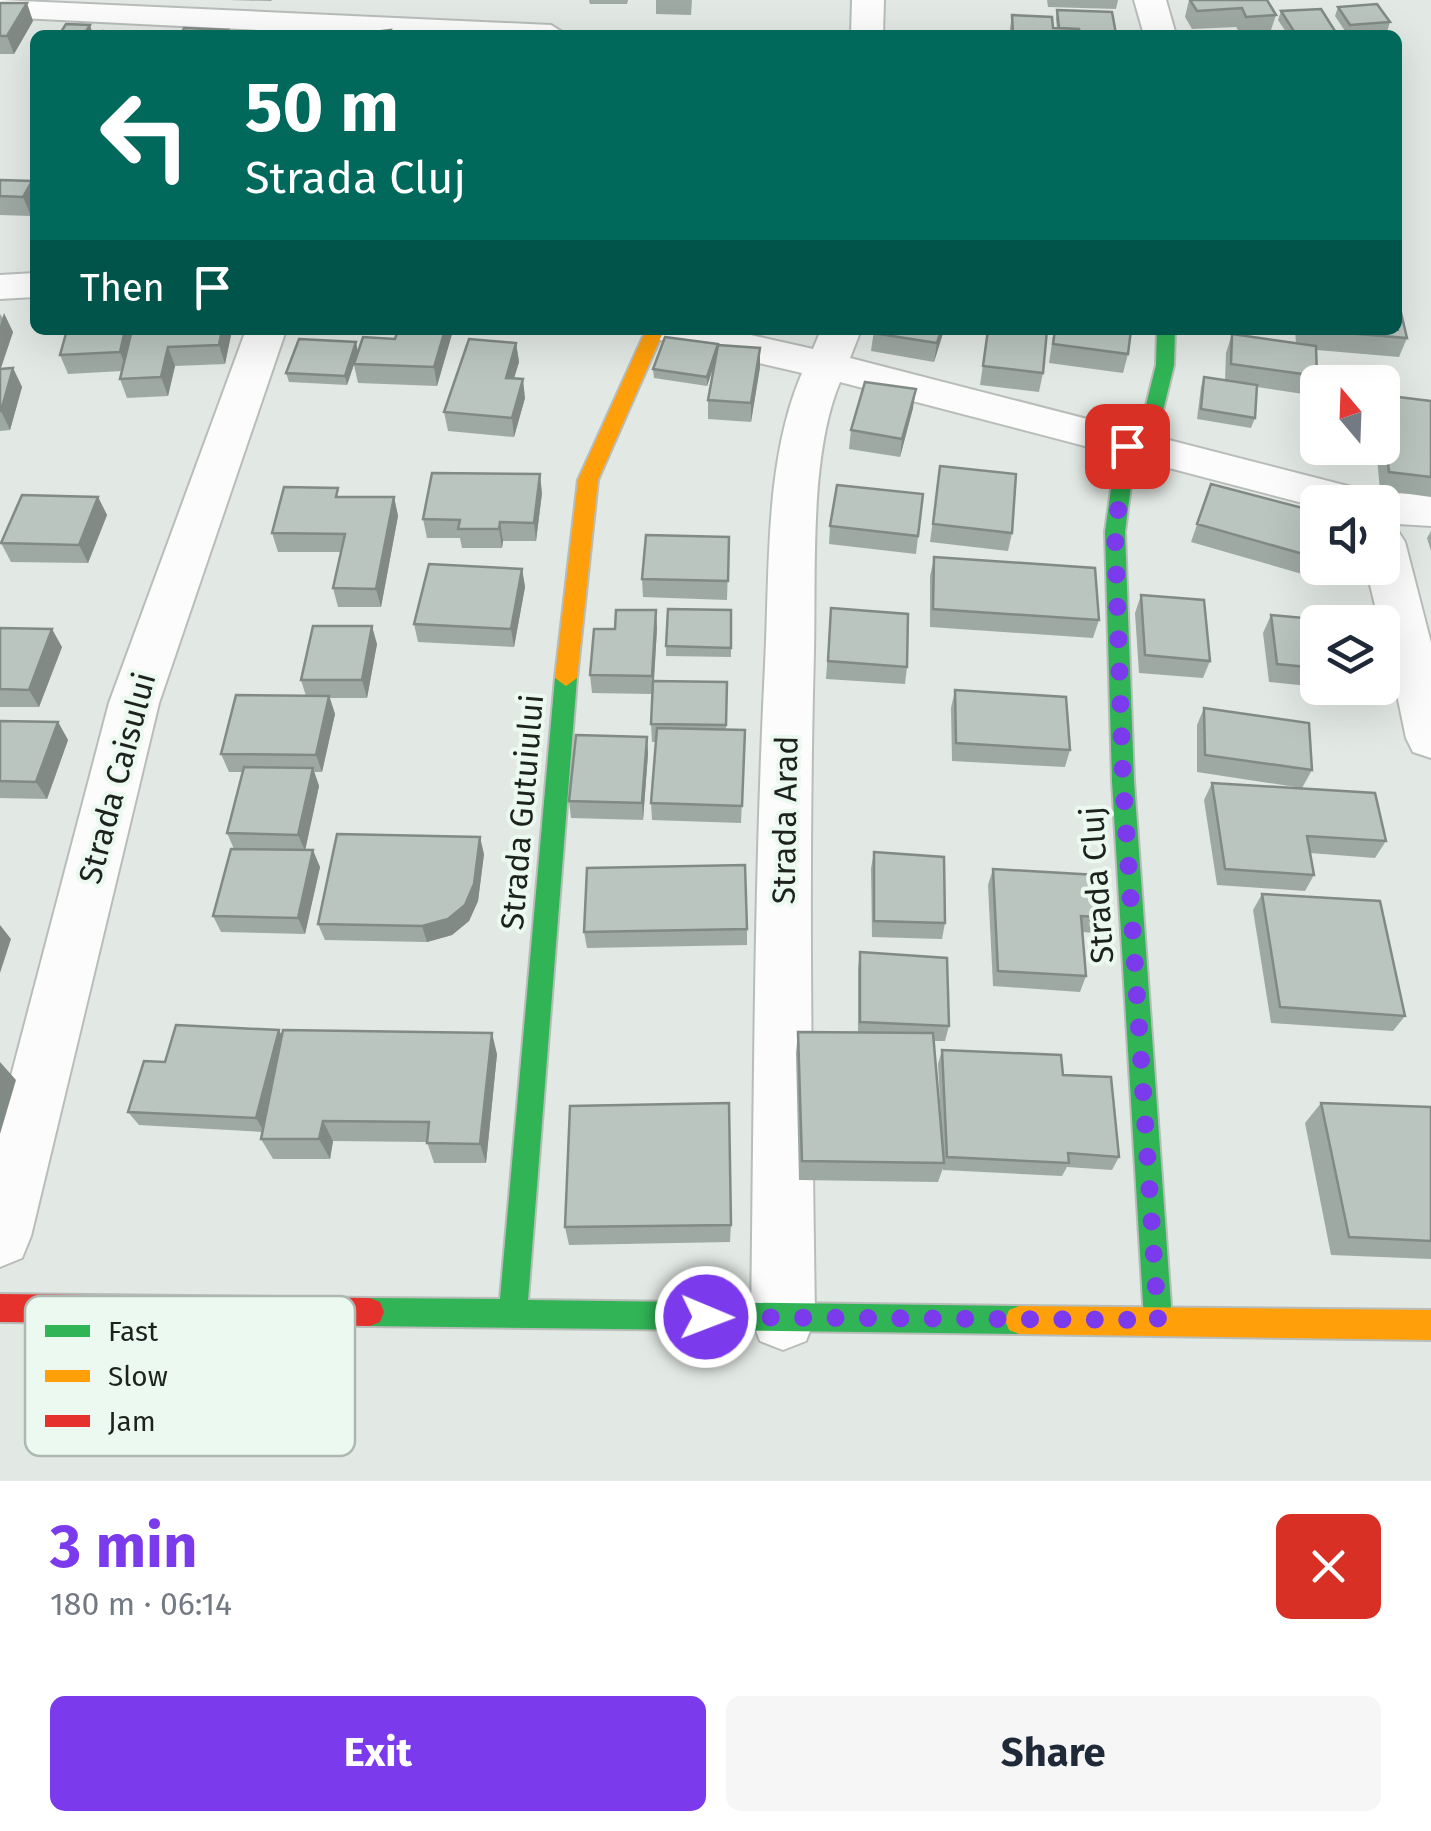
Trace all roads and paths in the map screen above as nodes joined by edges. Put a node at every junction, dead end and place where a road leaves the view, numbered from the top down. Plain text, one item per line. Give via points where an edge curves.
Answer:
1 (868, 0) edge
2 (1150, 0) edge
3 (0, 7) edge
4 (452, 30) edge
5 (866, 30) edge
6 (1159, 30) edge
7 (30, 285) edge
8 (0, 287) edge
9 (264, 335) edge
10 (652, 335) edge
11 (719, 335) edge
12 (1166, 335) edge
13 (836, 347) edge
14 (1127, 446) junction
15 (1300, 488) edge
16 (1400, 508) edge
17 (1431, 510) edge
18 (1393, 585) edge
19 (1431, 738) edge
20 (0, 1236) edge
21 (0, 1308) edge
22 (25, 1308) edge
23 (355, 1311) edge
24 (513, 1312) junction
25 (782, 1318) junction
26 (1158, 1320) junction
27 (1431, 1325) edge

1 - 5 street
2 - 6 street
3 - 4 street
7 - 8 street
9 - 20 street, Strada Caisului via 134,703
10 - 24 street, Strada Gutuiului via 588,480
11 - 13 street
12 - 14 street via 1153,415
13 - 14 street
13 - 25 street, Strada Arad via 811,402 795,508 783,832
14 - 15 street
14 - 26 street, Strada Cluj via 1115,532 1123,781
16 - 17 street
18 - 19 street
21 - 22 street
23 - 24 street
24 - 25 street
25 - 26 street
26 - 27 street

